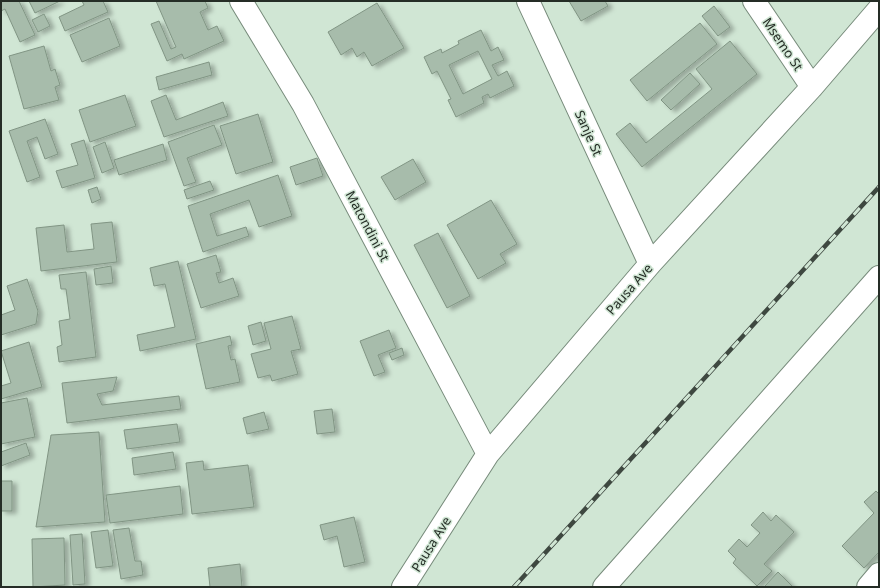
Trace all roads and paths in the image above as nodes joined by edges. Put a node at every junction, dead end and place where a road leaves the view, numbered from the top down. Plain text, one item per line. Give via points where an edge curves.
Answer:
1 (241, 1) edge
2 (528, 1) edge
3 (754, 1) edge
4 (879, 9) edge
5 (812, 87) junction
6 (650, 264) junction
7 (879, 277) edge
8 (488, 454) junction
9 (404, 587) edge
10 (604, 587) edge

1 - 8 street, Matondini St via 303,104
2 - 6 street, Sanje St
3 - 5 street, Msemo St
4 - 5 street, Pausa Ave
5 - 6 street, Pausa Ave
6 - 8 street, Pausa Ave
7 - 10 street
8 - 9 street, Pausa Ave

